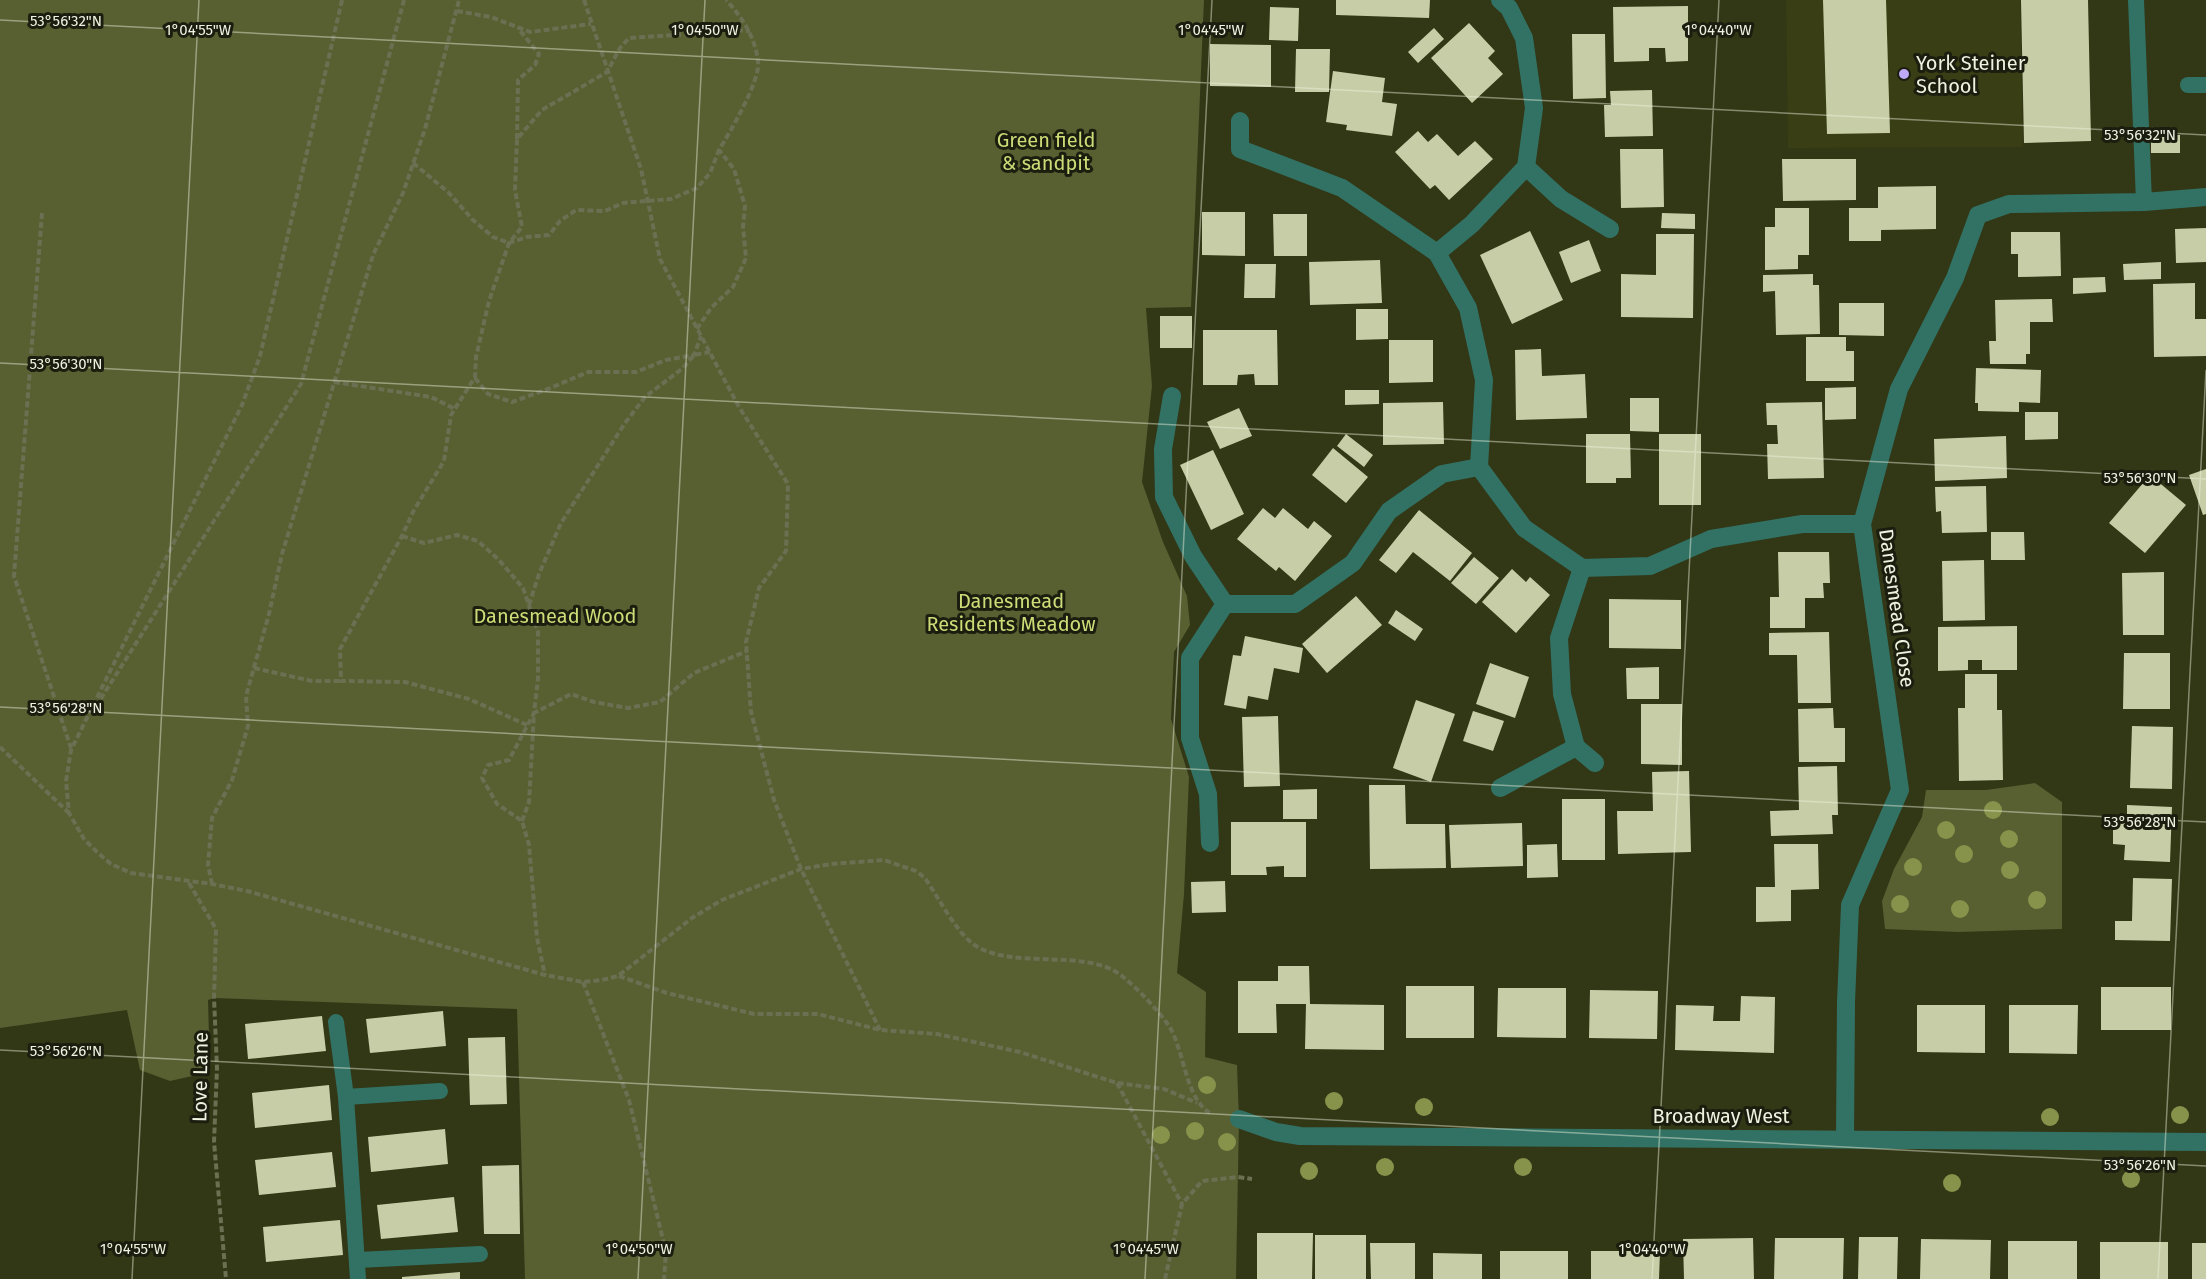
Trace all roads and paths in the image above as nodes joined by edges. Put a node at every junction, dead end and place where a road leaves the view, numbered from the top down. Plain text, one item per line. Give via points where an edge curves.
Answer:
1 (342, 0) edge
2 (404, 0) edge
3 (459, 0) edge
4 (584, 0) edge
5 (726, 0) edge
6 (1500, 0) edge
7 (2136, 0) edge
8 (457, 10) junction
9 (591, 24) junction
10 (518, 27) junction
11 (750, 31) junction
12 (607, 72) junction
13 (2188, 85) dead end
14 (2206, 85) edge
15 (1240, 121) dead end
16 (517, 139) junction
17 (719, 150) junction
18 (413, 164) junction
19 (1526, 167) junction
20 (2206, 197) edge
21 (648, 200) junction
22 (2144, 202) junction
23 (42, 213) dead end
24 (1610, 229) dead end
25 (509, 243) junction
26 (1437, 253) junction
27 (697, 328) junction
28 (701, 336) junction
29 (710, 352) junction
30 (694, 355) junction
31 (475, 378) junction
32 (334, 382) junction
33 (1172, 396) dead end
34 (455, 409) junction
35 (1479, 467) junction
36 (1862, 524) junction
37 (402, 536) junction
38 (1582, 568) junction
39 (1225, 604) junction
40 (529, 605) junction
41 (747, 651) junction
42 (254, 668) junction
43 (341, 681) junction
44 (534, 713) junction
45 (527, 725) junction
46 (80, 732) junction
47 (0, 747) edge
48 (1576, 747) junction
49 (71, 750) junction
50 (1595, 763) dead end
51 (1500, 788) dead end
52 (70, 815) junction
53 (522, 821) junction
54 (1210, 843) dead end
55 (801, 869) junction
56 (189, 882) junction
57 (212, 884) junction
58 (545, 975) junction
59 (618, 975) junction
60 (583, 982) junction
61 (336, 1022) dead end
62 (880, 1030) junction
63 (1117, 1083) junction
64 (440, 1091) dead end
65 (346, 1097) junction
66 (1197, 1103) junction
67 (1239, 1119) joint
68 (1845, 1139) junction
69 (2206, 1142) edge
70 (1252, 1179) dead end
71 (1182, 1204) junction
72 (480, 1254) dead end
73 (358, 1260) junction
74 (226, 1279) edge
75 (358, 1279) edge
76 (664, 1279) edge
77 (1165, 1279) edge

1 - 46 path via 251,383
2 - 46 path via 301,384
3 - 8 path
4 - 9 path
5 - 11 path
6 - 19 street via 1509,8 1524,38 1534,108
7 - 22 lane
8 - 10 path
8 - 18 path
9 - 10 path via 530,32
9 - 12 path
10 - 16 path via 539,54 536,65 518,81
11 - 12 path via 705,28 690,34 629,38
11 - 17 path via 759,63 750,90
12 - 16 path via 542,110
12 - 21 path
13 - 14 lane
15 - 26 street via 1240,149 1342,188
16 - 25 path via 515,190 522,227
17 - 21 path via 710,173 697,188 672,199
17 - 27 path via 734,168 745,206 746,258 733,286
18 - 25 path via 493,237
18 - 32 path via 373,255
19 - 24 street via 1561,199
19 - 26 street via 1472,224
20 - 22 street, Danesmead Close
21 - 25 path via 623,203 605,211 576,210 560,221 549,236
21 - 27 path via 660,259
22 - 36 street, Danesmead Close via 2008,204 1978,215 1955,278 1899,389
23 - 49 path via 14,576
25 - 31 path via 489,301
26 - 35 street via 1468,308 1484,380
27 - 28 path
28 - 29 path
28 - 30 path
29 - 30 path
29 - 41 path via 739,407 788,484 786,551 759,588
30 - 31 path via 666,360 636,372 588,372 512,402 488,394
30 - 40 path via 645,397 625,423 561,523
31 - 34 path
32 - 34 path via 431,397
32 - 42 path via 282,554
33 - 39 street via 1162,449 1164,497 1193,556
34 - 37 path via 444,461
35 - 38 street via 1524,528
35 - 39 street via 1442,474 1389,511 1353,563 1295,604
36 - 38 street via 1802,524 1711,539 1650,566
36 - 68 street, Danesmead Close via 1900,790 1850,905
37 - 40 path via 424,543 457,535 478,541 523,588
37 - 43 path via 340,649
38 - 48 street via 1559,638 1562,694
39 - 54 street via 1190,658 1190,738 1208,794
40 - 44 path via 538,633
41 - 44 path via 694,673 660,702 628,708 571,694
41 - 55 path via 751,712 774,800
42 - 43 path via 312,681
42 - 57 path via 246,696 248,726 232,780 212,818 208,865
43 - 45 path via 405,682 469,699
44 - 45 path
44 - 53 path via 529,802
45 - 53 path via 509,760 488,765 482,778 497,804
46 - 49 path
47 - 52 path
48 - 50 street
48 - 51 street
49 - 52 path via 66,781
52 - 56 path via 84,839 111,864 131,873
53 - 58 path via 529,845 537,938
55 - 59 path via 722,900
55 - 62 path
55 - 66 path via 884,860 903,866 925,878 965,937 975,945 1013,957 1102,966 1121,975 1169,1027
56 - 57 path
56 - 74 path, Love Lane via 216,929 214,1142
57 - 58 path
58 - 60 path
59 - 60 path
59 - 62 path via 668,993 754,1014 818,1014
60 - 76 path via 629,1100 666,1252
61 - 65 lane
62 - 63 path via 937,1034 1020,1052
63 - 66 path via 1164,1089
63 - 71 path
64 - 65 lane
65 - 73 lane
66 - 67 path via 1211,1114
67 - 68 street, Broadway West via 1300,1136
68 - 69 street, Broadway West
70 - 71 path via 1202,1181
71 - 77 path
72 - 73 lane
73 - 75 lane

